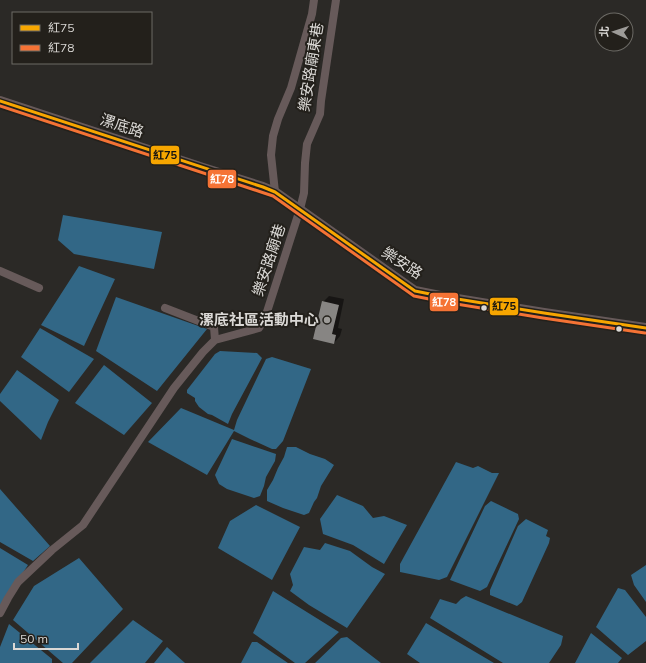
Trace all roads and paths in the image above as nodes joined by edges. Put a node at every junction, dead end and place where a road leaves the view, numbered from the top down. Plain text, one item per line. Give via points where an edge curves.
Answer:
1 (314, 0) edge
2 (336, 0) edge
3 (0, 102) edge
4 (275, 192) junction
5 (300, 209) junction
6 (0, 270) edge
7 (38, 288) dead end
8 (165, 308) dead end
9 (646, 328) edge
10 (215, 340) junction
11 (0, 613) edge

1 - 4 street via 291,88 273,136 271,155
2 - 5 street, 樂安路廟東巷 via 320,114 308,144 304,193
3 - 4 street, 漯底路
4 - 5 street, 漯底路
5 - 9 street, 樂安路 via 415,291 544,314
5 - 10 street, 樂安路廟巷 via 265,318 259,328
6 - 7 street
8 - 10 street via 214,327
10 - 11 street via 174,388 83,525 18,582

